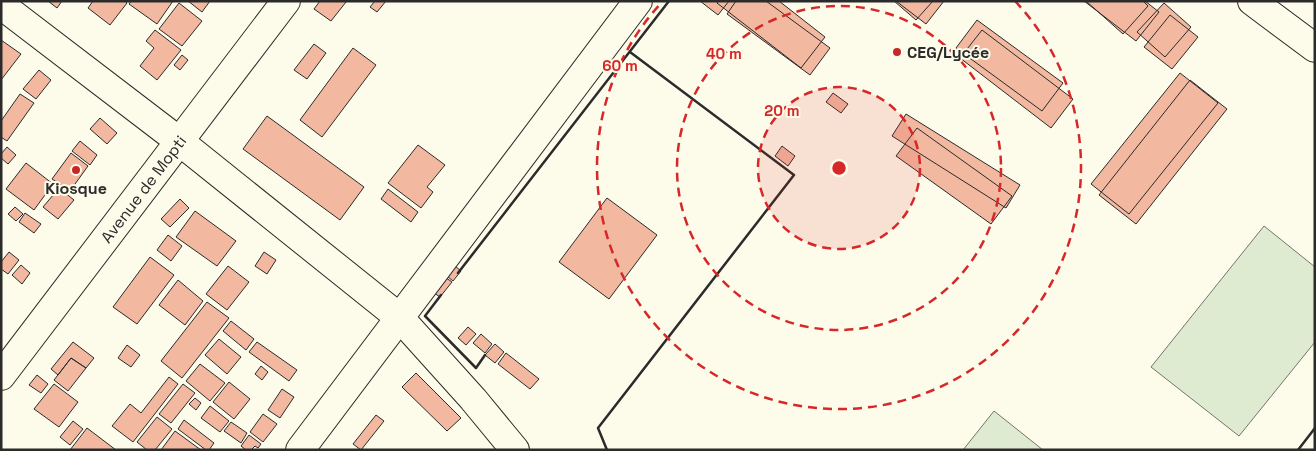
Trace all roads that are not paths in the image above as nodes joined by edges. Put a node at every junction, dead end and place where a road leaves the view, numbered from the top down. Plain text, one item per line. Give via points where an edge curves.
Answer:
1 (286, 1) edge
2 (1252, 1) edge
3 (632, 4) edge
4 (1, 5) edge
5 (1315, 48) edge
6 (179, 141) junction
7 (400, 318) junction
8 (1, 376) edge
9 (300, 450) edge
10 (515, 450) edge

1 - 6 street, Avenue de Mopti
2 - 5 street
3 - 7 street
4 - 6 street
6 - 7 street
6 - 8 street, Avenue de Mopti
7 - 9 street
7 - 10 street

